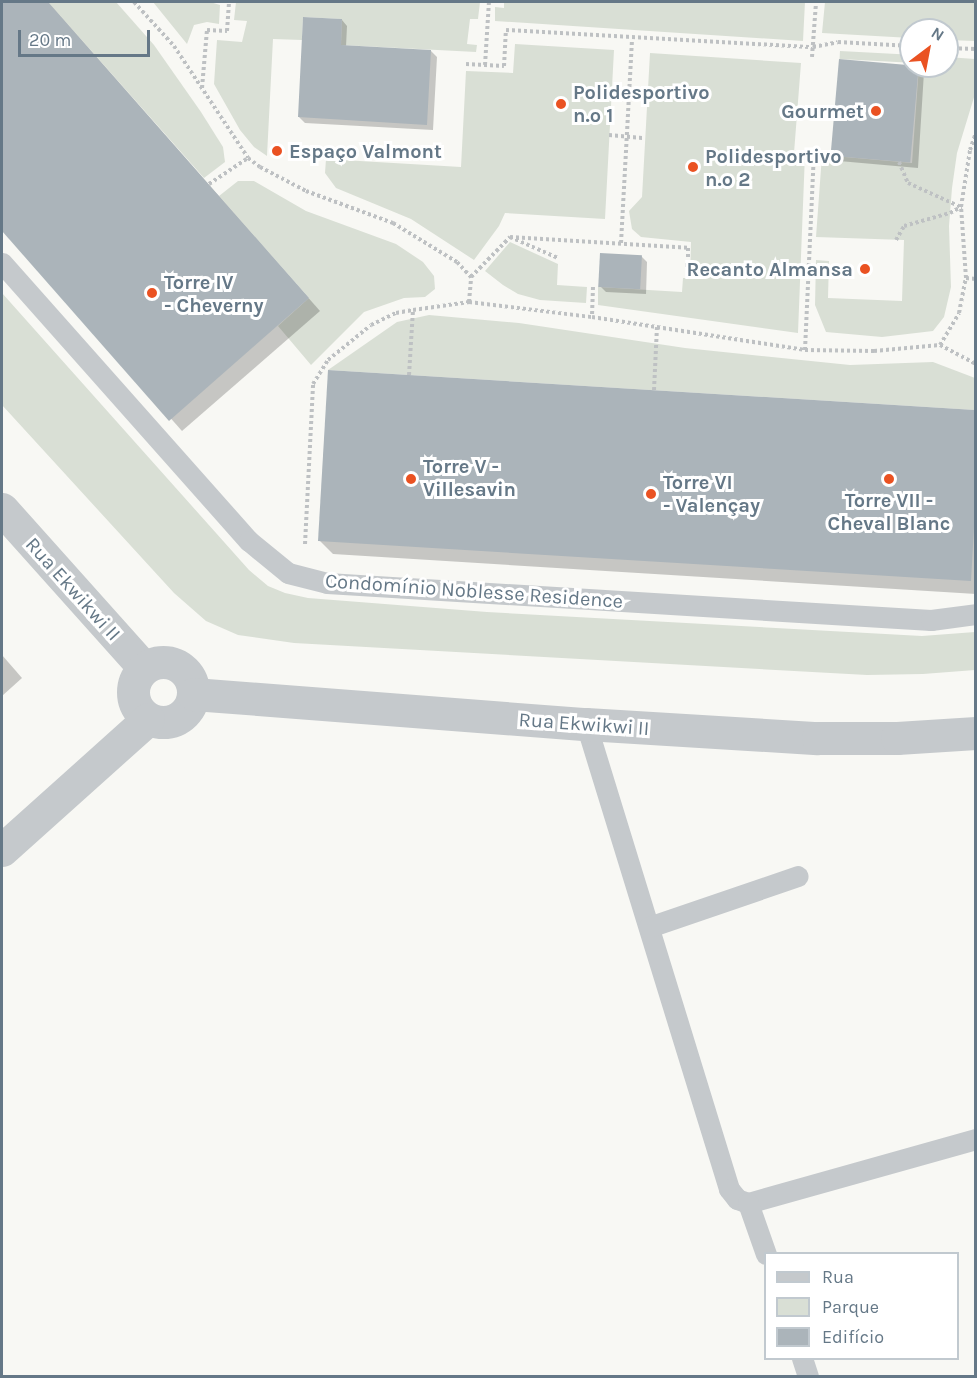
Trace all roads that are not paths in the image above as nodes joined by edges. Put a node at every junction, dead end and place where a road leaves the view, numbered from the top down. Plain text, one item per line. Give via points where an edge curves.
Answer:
1 (2, 263) edge
2 (2, 509) edge
3 (975, 615) edge
4 (144, 668) junction
5 (192, 694) junction
6 (148, 719) junction
7 (586, 724) junction
8 (975, 733) edge
9 (2, 850) edge
10 (798, 876) dead end
11 (650, 927) junction
12 (975, 1139) edge
13 (748, 1203) junction
14 (765, 1252) edge
15 (802, 1360) edge
16 (808, 1377) edge

1 - 3 lane, Condomínio Noblesse Residence via 249,541 288,573 327,583 932,620
2 - 4 street, Rua Ekwikwi II
4 - 5 street via 153,663 173,663 188,675
4 - 6 street via 133,694 135,704
5 - 6 street via 185,712 177,718 168,722
5 - 7 street, Rua Ekwikwi II
6 - 9 street
7 - 8 street, Rua Ekwikwi II via 818,738
7 - 11 lane
10 - 11 lane
11 - 13 lane via 729,1189 737,1199
12 - 13 lane
13 - 14 lane
15 - 16 lane

